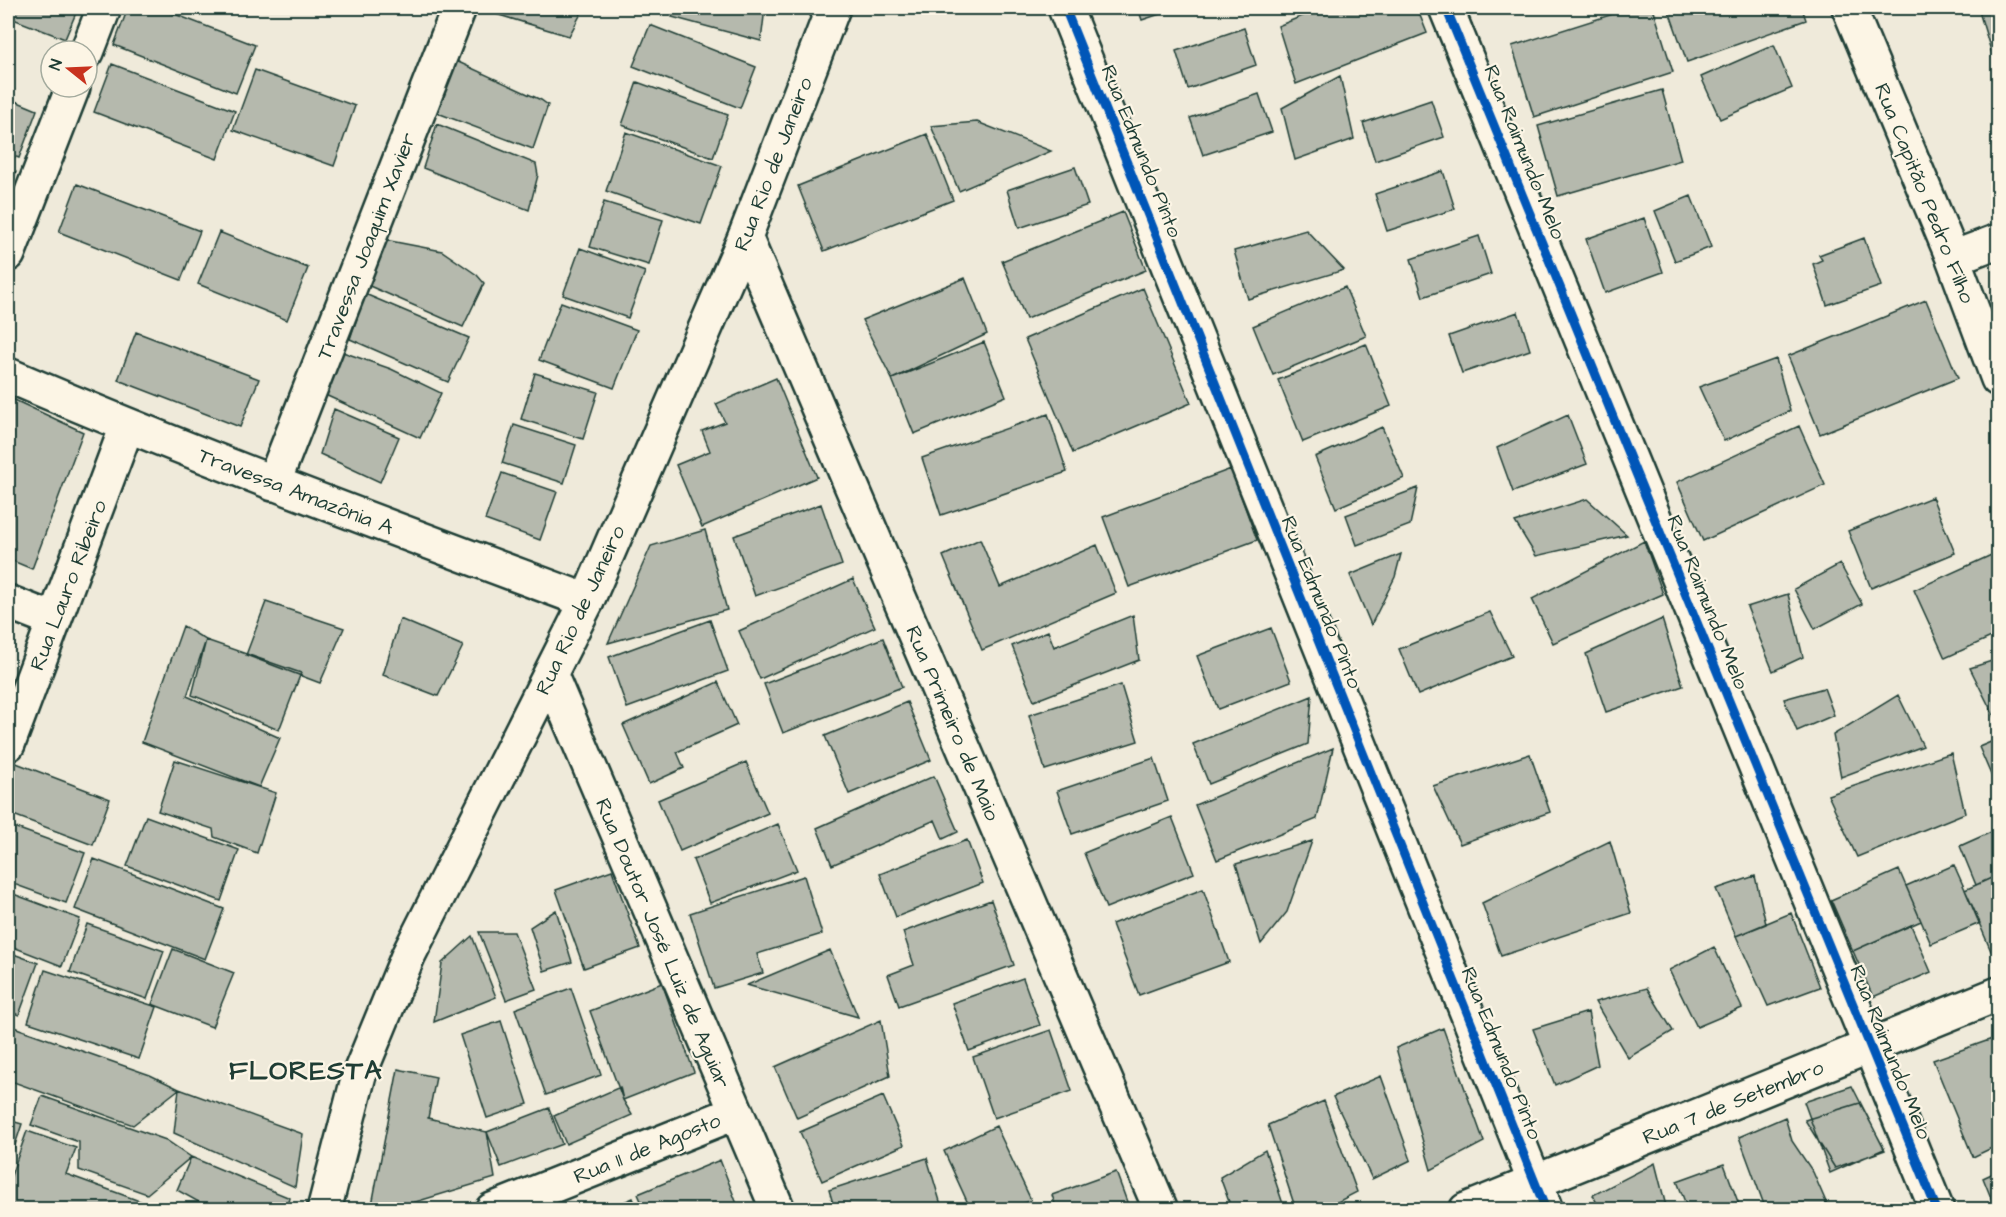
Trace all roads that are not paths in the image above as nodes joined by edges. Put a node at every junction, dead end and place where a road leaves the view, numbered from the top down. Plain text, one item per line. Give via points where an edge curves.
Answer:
1 (104, 8) edge
2 (459, 8) edge
3 (833, 8) edge
4 (1065, 8) edge
5 (1446, 8) edge
6 (1849, 8) edge
7 (92, 39) edge
8 (68, 99) edge
9 (746, 237) junction
10 (1998, 241) edge
11 (8, 254) edge
12 (1953, 258) junction
13 (8, 375) edge
14 (1998, 379) edge
15 (127, 426) junction
16 (273, 483) junction
17 (586, 601) junction
18 (8, 602) edge
19 (54, 620) junction
20 (551, 676) junction
21 (8, 744) edge
22 (1998, 994) edge
23 (1869, 1047) junction
24 (735, 1113) junction
25 (1540, 1196) edge
26 (324, 1209) edge
27 (492, 1209) edge
28 (778, 1209) edge
29 (1161, 1209) edge
30 (1466, 1209) edge
31 (1937, 1209) edge

1 - 7 street
2 - 16 street, Travessa Joaquim Xavier
3 - 9 street, Rua Rio de Janeiro
4 - 25 street, Rua Edmundo Pinto
5 - 23 street, Rua Raimundo Melo
6 - 12 street, Rua Capitão Pedro Filho
8 - 11 street
9 - 17 street, Rua Rio de Janeiro
9 - 29 street, Rua Primeiro de Maio
10 - 12 street
12 - 14 street, Rua Capitão Pedro Filho
13 - 15 street, Travessa Amazônia A
15 - 16 street, Travessa Amazônia A
15 - 19 street, Rua Lauro Ribeiro
16 - 17 street, Travessa Amazônia A
17 - 20 street, Rua Rio de Janeiro
18 - 19 street
19 - 21 street, Rua Lauro Ribeiro
20 - 24 street, Rua Doutor José Luiz de Aguiar
20 - 26 street, Rua Rio de Janeiro via 408,956 359,1075
22 - 23 street, Rua 7 de Setembro
23 - 25 street, Rua 7 de Setembro
23 - 31 street, Rua Raimundo Melo
24 - 27 street, Rua 11 de Agosto
24 - 28 street, Rua Doutor José Luiz de Aguiar
25 - 30 street, Rua 7 de Setembro

